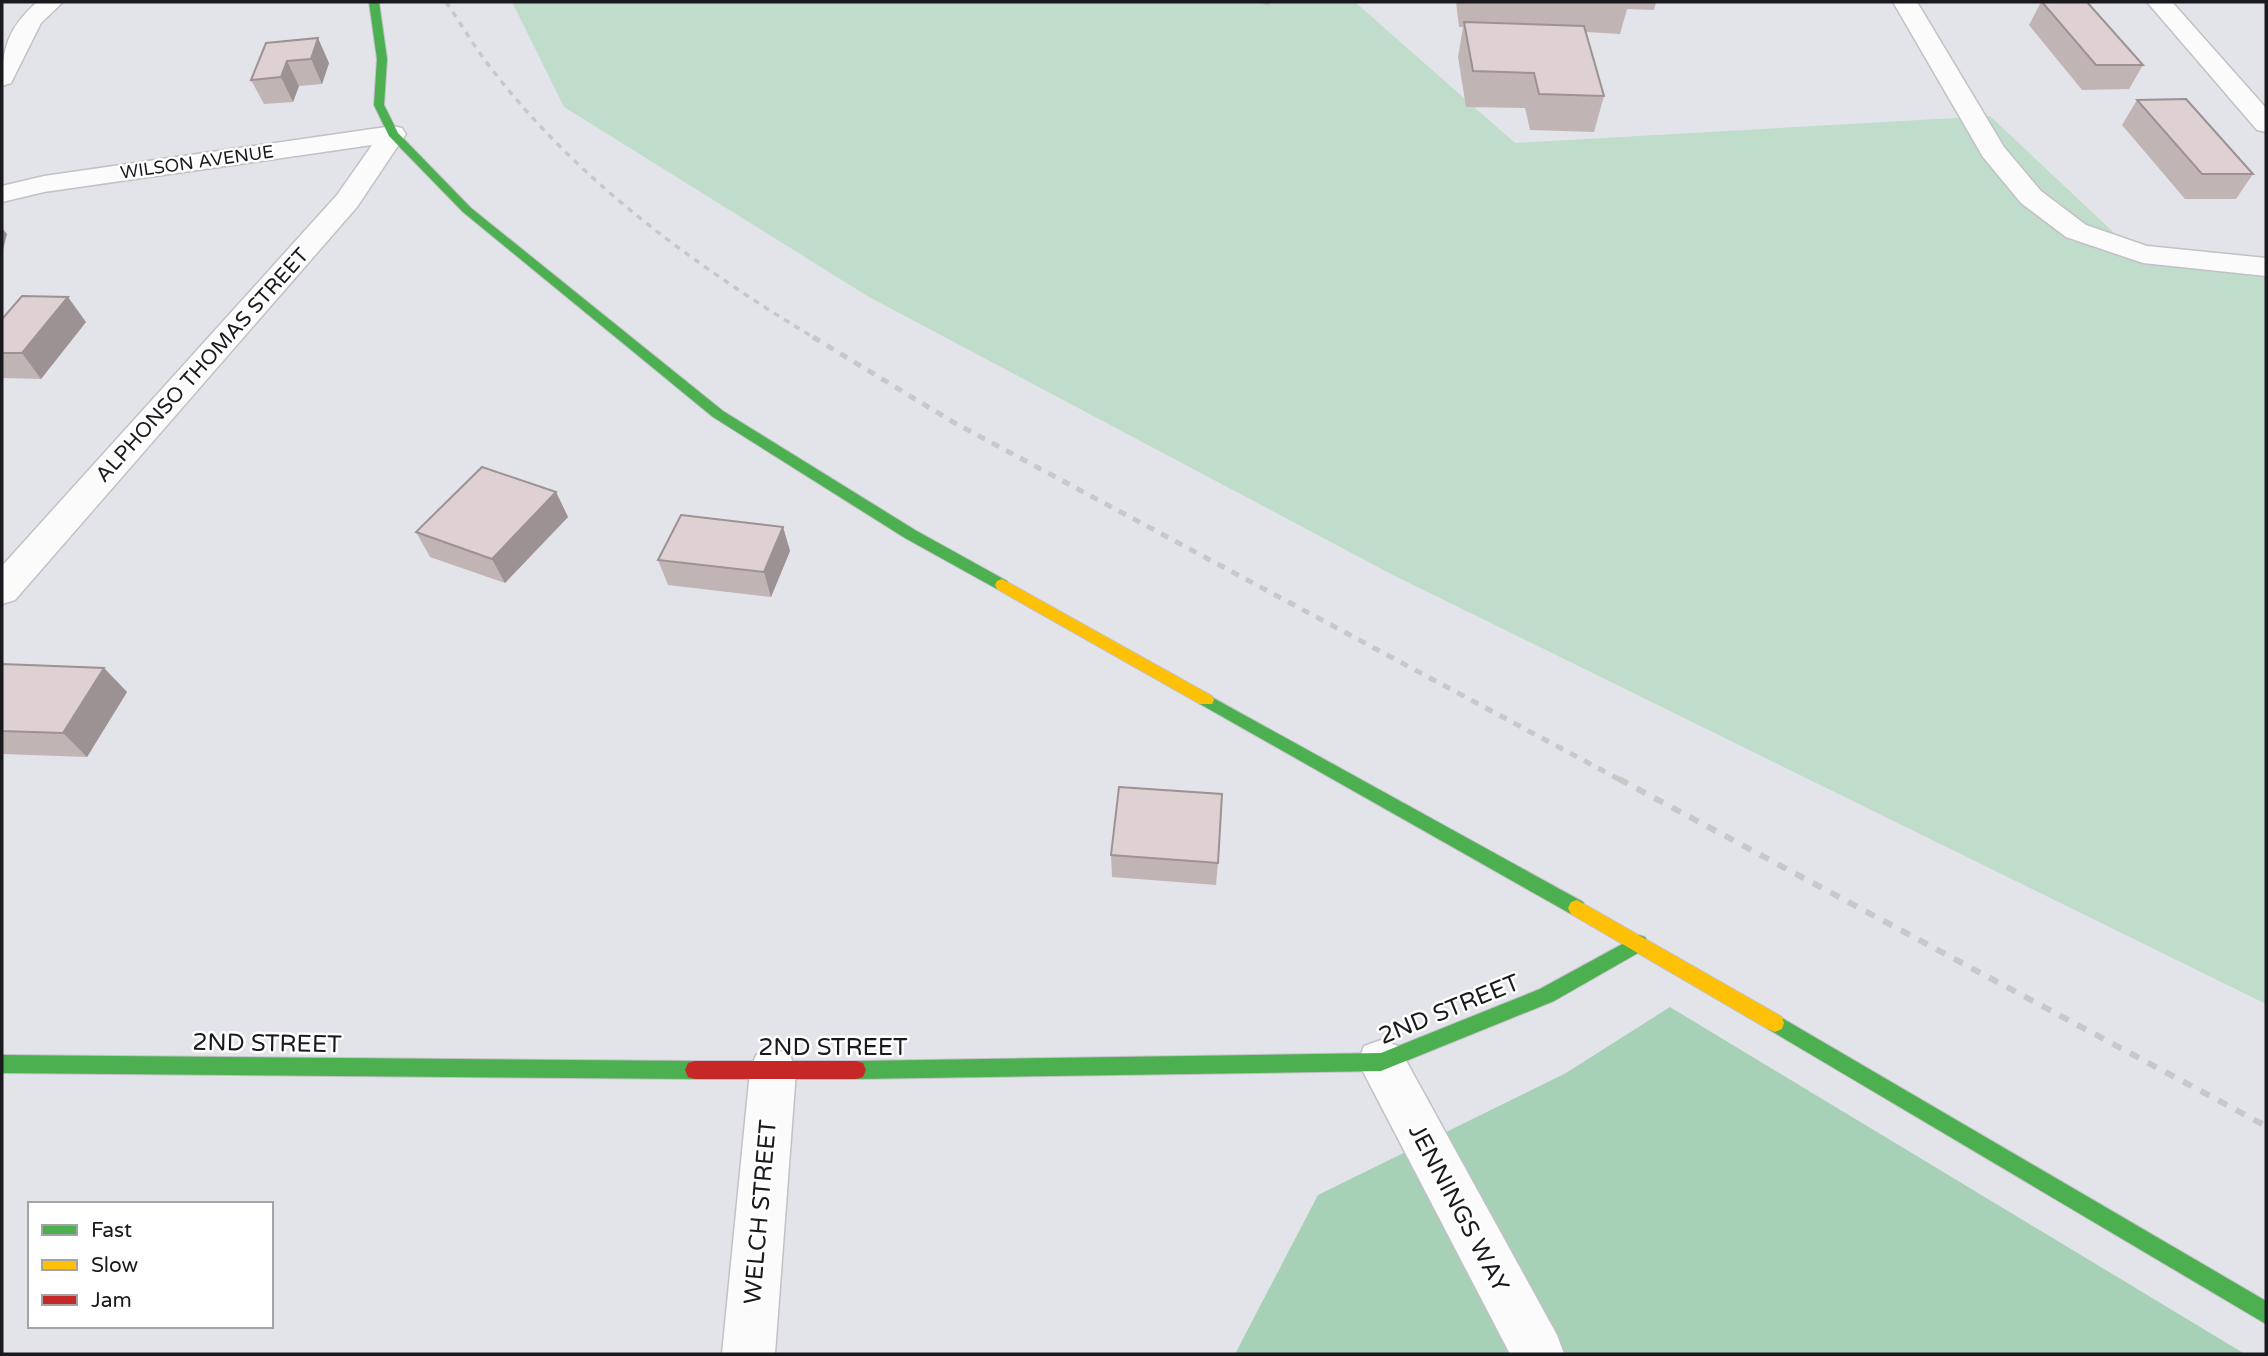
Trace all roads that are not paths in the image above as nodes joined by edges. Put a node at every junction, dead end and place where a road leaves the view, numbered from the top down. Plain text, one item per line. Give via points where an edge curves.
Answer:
1 (51, 2) edge
2 (374, 2) edge
3 (1905, 2) edge
4 (2159, 2) edge
5 (2, 78) edge
6 (2266, 124) edge
7 (393, 134) junction
8 (2, 194) edge
9 (2266, 267) edge
10 (2, 590) edge
11 (1639, 943) junction
12 (1381, 1062) junction
13 (2, 1064) edge
14 (772, 1071) junction
15 (2266, 1313) edge
16 (748, 1354) edge
17 (1538, 1354) edge

1 - 5 street via 31,20
2 - 7 street via 382,59 379,105
3 - 9 street via 1993,151 2031,197 2076,232 2143,254
4 - 6 street
7 - 8 street, WILSON AVENUE via 44,184
7 - 10 street, ALPHONSO THOMAS STREET via 347,201
7 - 11 street via 467,210 718,414 910,534
11 - 12 street, 2ND STREET via 1547,995
11 - 15 street
12 - 14 street, 2ND STREET
12 - 17 street, JENNINGS WAY
13 - 14 street, 2ND STREET
14 - 16 street, WELCH STREET

